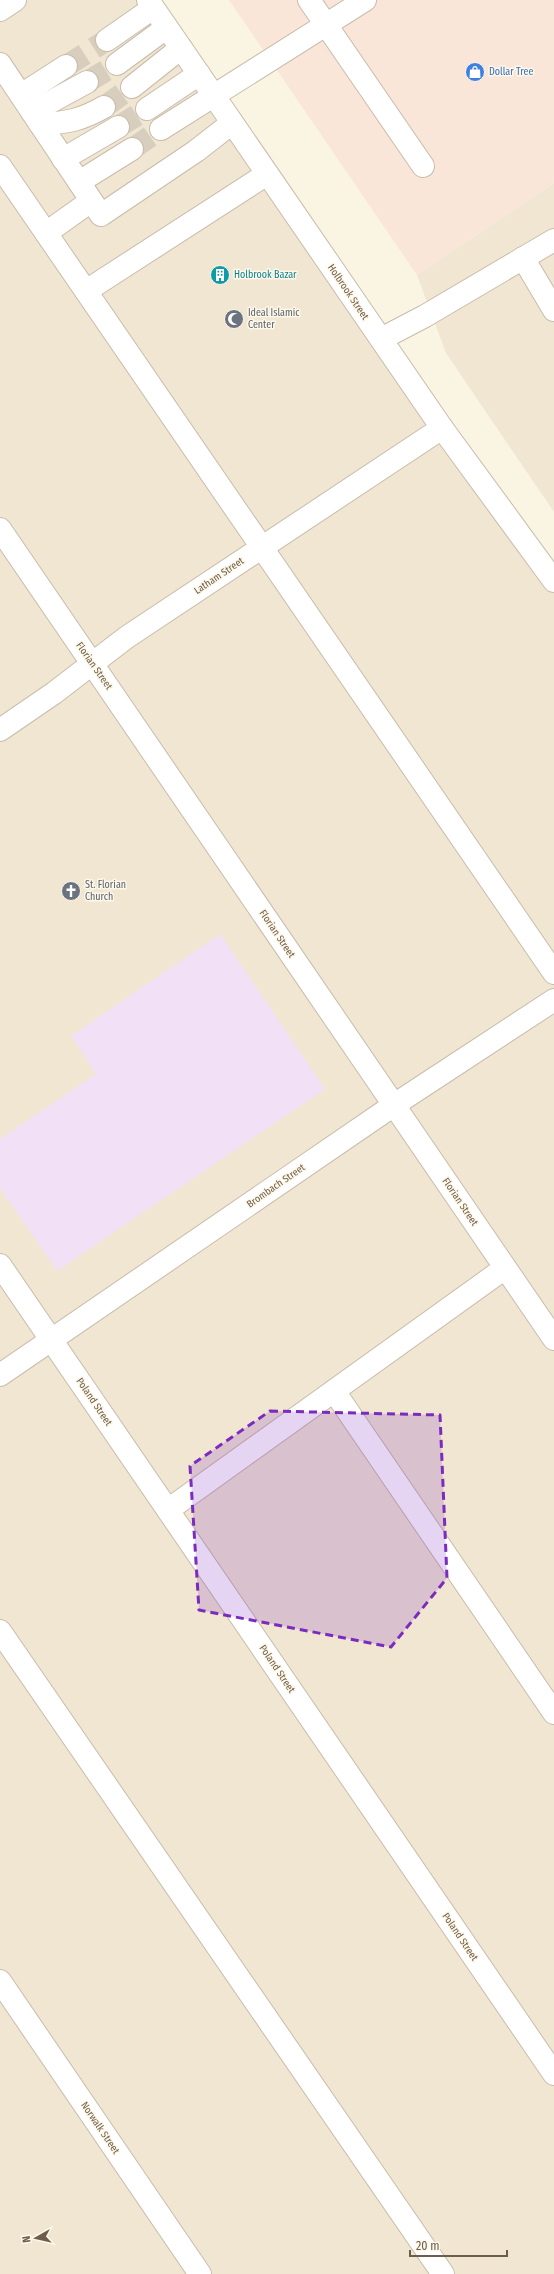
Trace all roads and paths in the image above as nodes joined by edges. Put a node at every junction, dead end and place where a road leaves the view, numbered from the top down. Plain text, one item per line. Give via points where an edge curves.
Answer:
1 (15, 0) edge
2 (309, 0) edge
3 (365, 0) edge
4 (150, 4) edge
5 (0, 10) edge
6 (326, 25) junction
7 (166, 28) junction
8 (107, 40) tunnel mouth
9 (181, 48) junction
10 (0, 64) edge
11 (116, 64) tunnel mouth
12 (66, 66) tunnel mouth
13 (199, 74) junction
14 (87, 82) tunnel mouth
15 (132, 87) tunnel mouth
16 (214, 97) junction
17 (104, 107) tunnel mouth
18 (147, 109) tunnel mouth
19 (31, 111) junction
20 (232, 123) junction
21 (118, 127) tunnel mouth
22 (161, 129) tunnel mouth
23 (132, 149) tunnel mouth
24 (63, 159) junction
25 (0, 166) edge
26 (423, 166) dead end
27 (267, 174) junction
28 (79, 182) junction
29 (91, 201) junction
30 (46, 233) junction
31 (554, 240) edge
32 (523, 258) junction
33 (86, 291) junction
34 (554, 310) edge
35 (381, 339) junction
36 (442, 428) junction
37 (0, 529) edge
38 (262, 548) junction
39 (554, 581) edge
40 (92, 663) junction
41 (0, 730) edge
42 (554, 973) edge
43 (554, 1000) edge
44 (394, 1105) junction
45 (0, 1265) edge
46 (505, 1268) junction
47 (554, 1339) edge
48 (52, 1340) junction
49 (0, 1375) edge
50 (334, 1390) junction
51 (168, 1510) junction
52 (0, 1631) edge
53 (554, 1713) edge
54 (0, 1981) edge
55 (554, 2074) edge
56 (200, 2274) edge
57 (443, 2274) edge

1 - 5 street
2 - 6 street
3 - 6 street
4 - 7 street, Holbrook Street
4 - 8 street
6 - 16 street
6 - 26 street
7 - 9 street, Holbrook Street
7 - 11 street
9 - 13 street, Holbrook Street
9 - 15 street
10 - 19 street
12 - 19 street
13 - 16 street, Holbrook Street
13 - 18 street
14 - 19 street
16 - 20 street, Holbrook Street
16 - 22 street
17 - 19 street via 82,119 66,123
19 - 24 street
20 - 27 street, Holbrook Street
20 - 29 street via 101,216
21 - 24 street
23 - 28 street
24 - 28 street
25 - 30 street
27 - 33 street
27 - 35 street, Holbrook Street
28 - 29 street
29 - 30 street
30 - 33 street
31 - 32 street
32 - 34 street
32 - 35 street
33 - 38 street
35 - 36 street, Holbrook Street
36 - 38 street, Latham Street
36 - 39 street, Holbrook Street
37 - 40 street, Florian Street
38 - 40 street, Latham Street
38 - 42 street
40 - 41 street, Latham Street
40 - 44 street, Florian Street
43 - 44 street, Brombach Street
44 - 46 street, Florian Street
44 - 48 street, Brombach Street
45 - 48 street, Poland Street
46 - 47 street, Florian Street
46 - 50 street
48 - 49 street, Brombach Street
48 - 51 street, Poland Street
50 - 51 street
50 - 53 street
51 - 55 street, Poland Street
52 - 57 street
54 - 56 street, Norwalk Street

